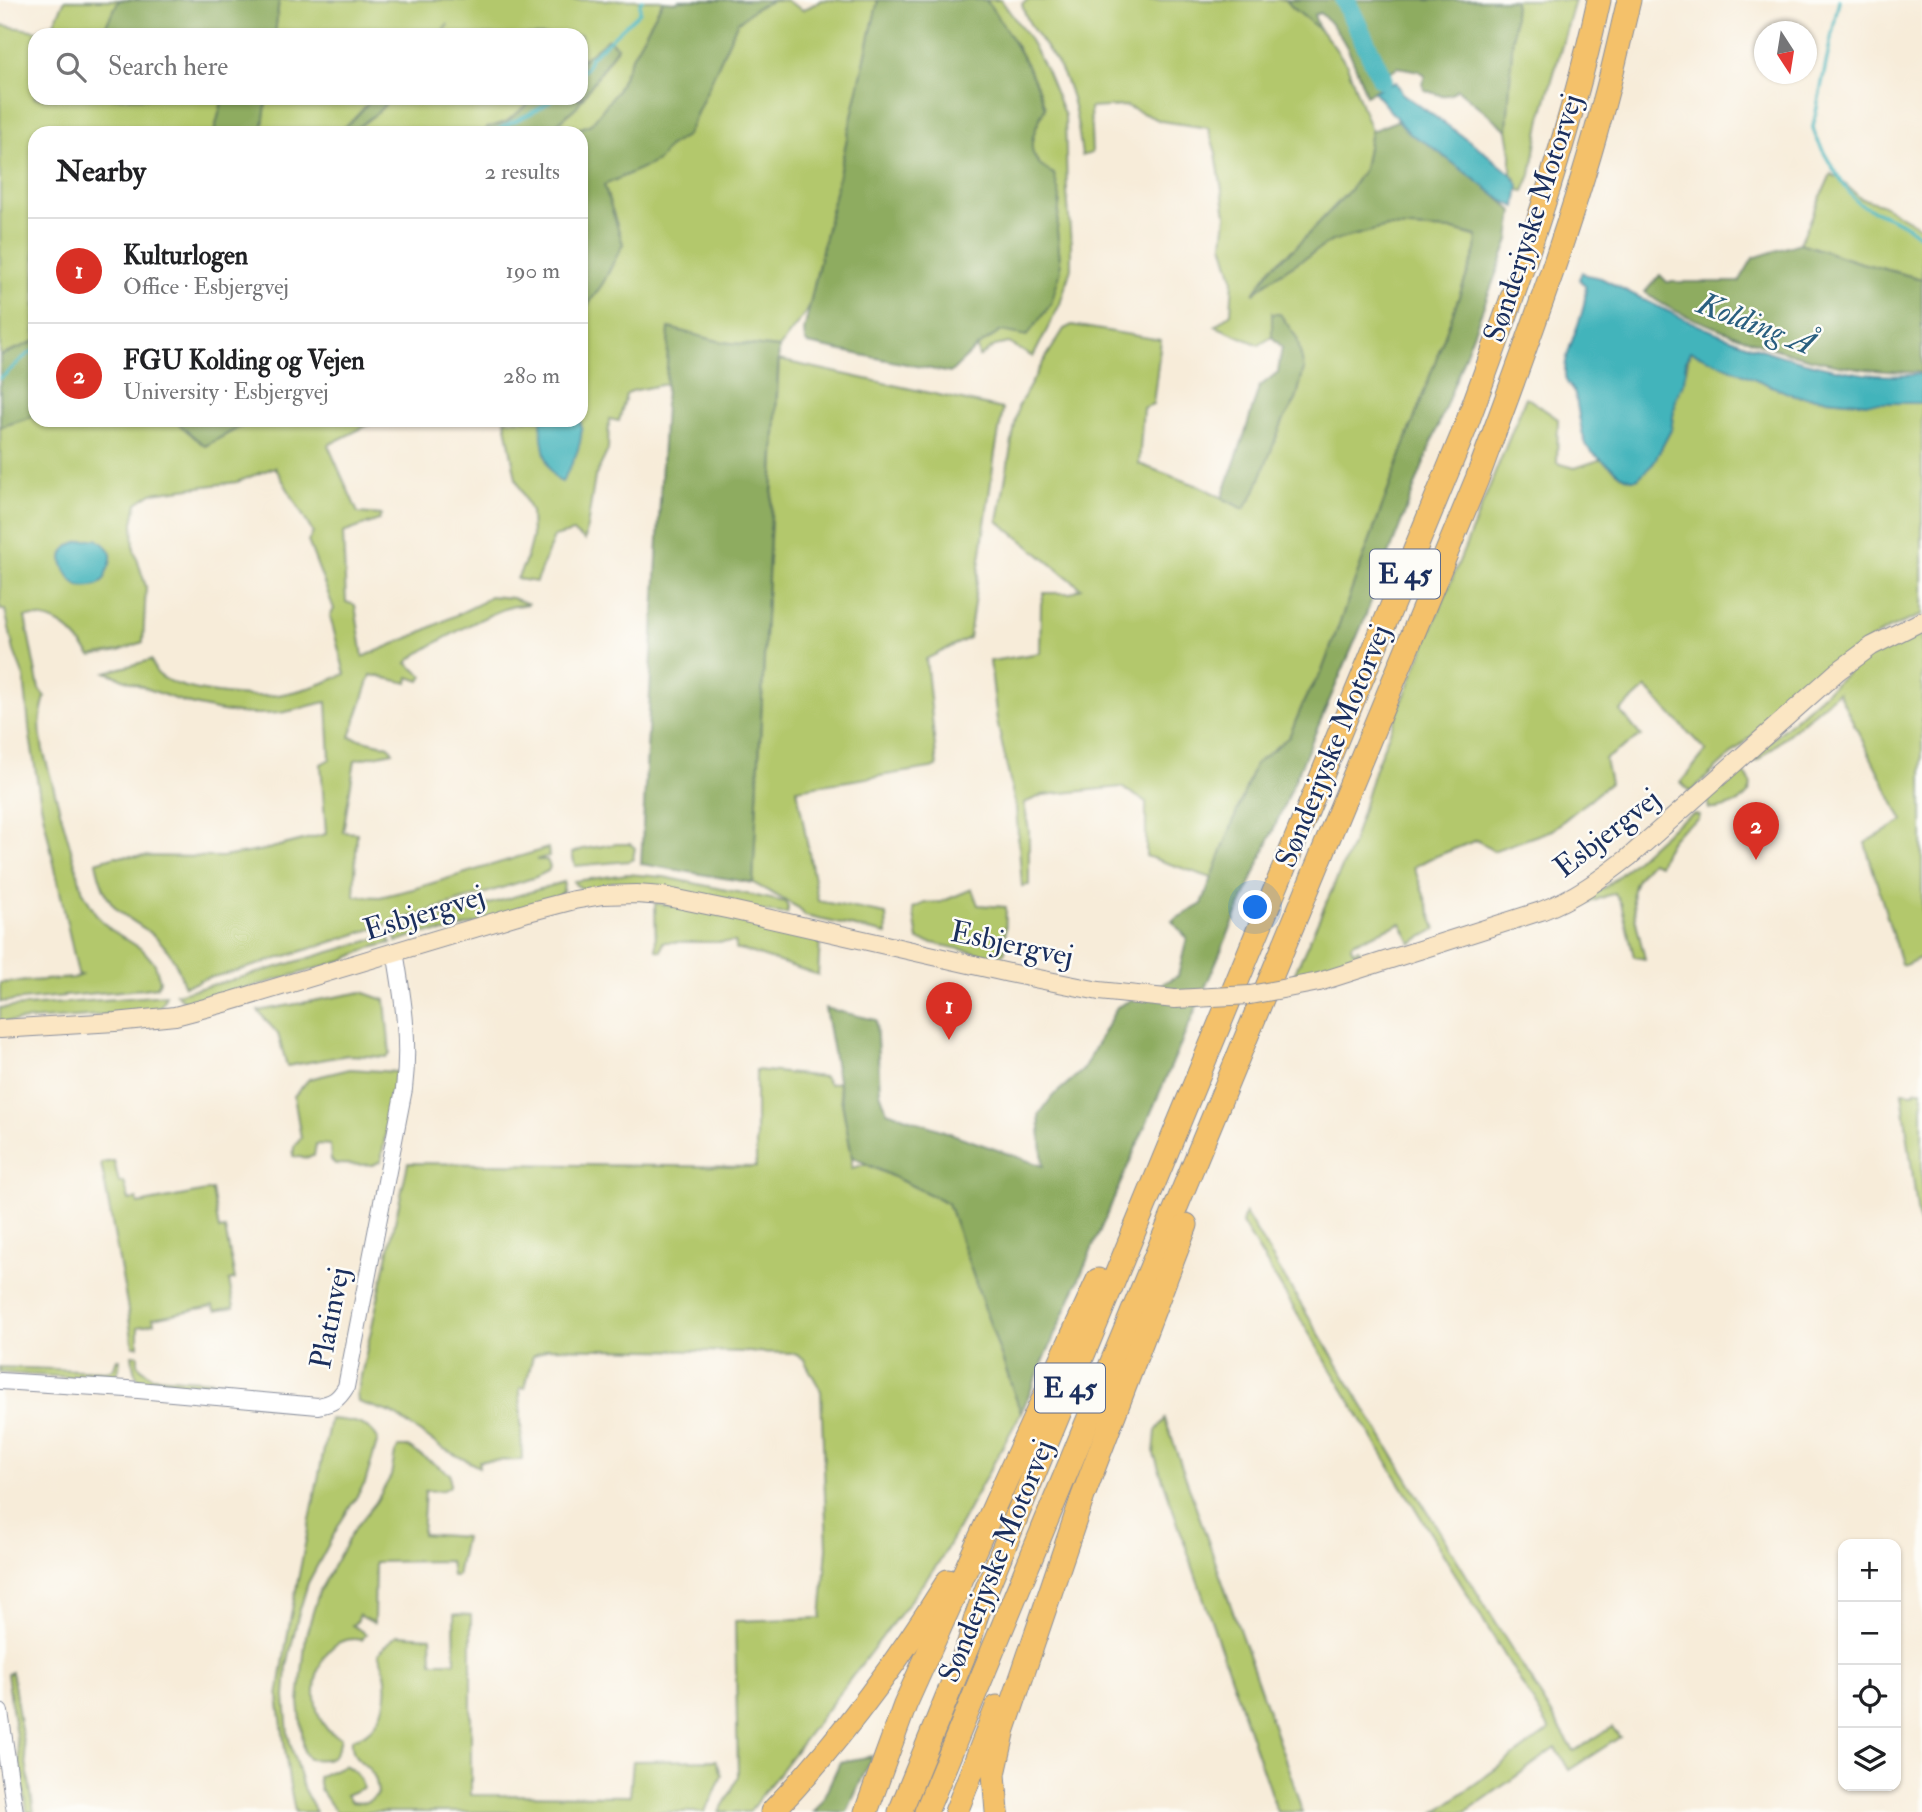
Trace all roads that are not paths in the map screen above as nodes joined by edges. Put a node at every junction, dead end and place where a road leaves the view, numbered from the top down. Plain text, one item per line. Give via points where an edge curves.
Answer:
1 (1599, 0) edge
2 (1629, 0) edge
3 (1922, 621) edge
4 (1292, 929) junction
5 (395, 951) junction
6 (0, 1029) edge
7 (1174, 1134) junction
8 (0, 1381) edge
9 (1007, 1478) junction
10 (1083, 1496) junction
11 (0, 1712) edge
12 (15, 1812) edge
13 (772, 1812) edge
14 (866, 1812) edge
15 (900, 1812) edge
16 (926, 1812) edge
17 (957, 1812) edge
18 (997, 1812) edge

1 - 7 highway, Sønderjyske Motorvej / E 45 via 1556,164 1468,419
2 - 4 highway, Sønderjyske Motorvej / E 45 via 1605,99 1527,345 1477,479
3 - 5 main road, Esbjergvej, bridge via 1872,646 1838,671 1595,884 1541,911 1319,982 1250,995 1175,999 1099,991 731,910 636,894 574,900
4 - 10 highway via 1249,1057
4 - 16 highway, Sønderjyske Motorvej / E 45
5 - 6 main road, Esbjergvej via 176,1016
5 - 8 street, Platinvej via 405,1010 407,1064 346,1387 339,1398 318,1406
7 - 9 highway via 1105,1265
7 - 15 highway, Sønderjyske Motorvej / E 45
9 - 13 highway via 914,1635 838,1736
9 - 14 highway via 905,1705
10 - 17 highway
10 - 18 highway via 1004,1729 994,1774
11 - 12 street

